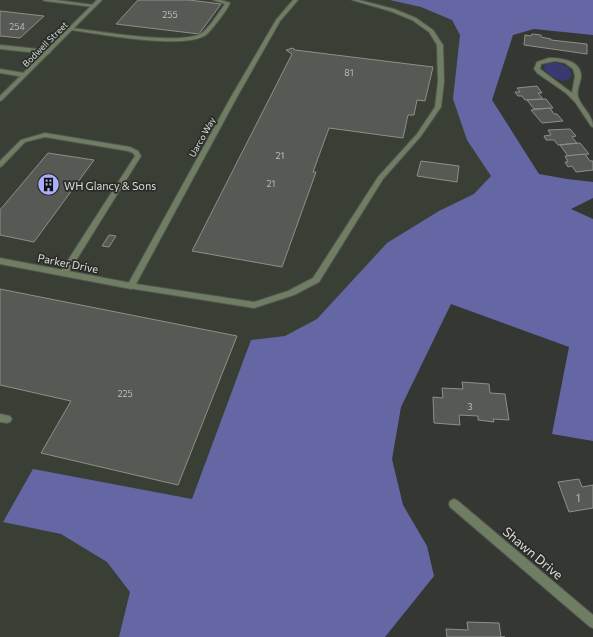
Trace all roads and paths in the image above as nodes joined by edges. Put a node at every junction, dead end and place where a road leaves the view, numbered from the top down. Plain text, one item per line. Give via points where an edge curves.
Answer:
1 (45, 0) edge
2 (100, 0) edge
3 (215, 0) edge
4 (296, 0) edge
5 (354, 0) edge
6 (56, 1) edge
7 (94, 6) junction
8 (71, 29) junction
9 (0, 46) edge
10 (48, 52) junction
11 (0, 71) edge
12 (24, 75) junction
13 (550, 80) junction
14 (576, 80) junction
15 (0, 99) edge
16 (578, 102) junction
17 (593, 125) edge
18 (0, 165) edge
19 (0, 261) edge
20 (64, 273) junction
21 (131, 286) junction
22 (454, 504) dead end
23 (593, 622) edge

1 - 6 street
2 - 7 street, Bodwell Street
3 - 8 street via 228,3 205,33 196,38 163,40
4 - 21 street, Uarco Way via 274,27
5 - 21 street, Parker Drive via 392,10 414,19 432,31 440,45 442,82 438,107 420,135 380,178 316,280 291,294 254,305
6 - 7 street
7 - 8 street, Bodwell Street
8 - 10 street, Bodwell Street
9 - 10 street
10 - 12 street, Bodwell Street
11 - 12 street
12 - 15 street, Bodwell Street
13 - 14 street via 568,85
13 - 14 street via 539,72 537,66 553,60 573,66 578,75
13 - 16 street
14 - 16 street via 574,92
16 - 17 street
18 - 20 street via 16,146 45,135 136,152 138,156
19 - 20 street, Parker Drive
20 - 21 street, Parker Drive
22 - 23 street, Shawn Drive

